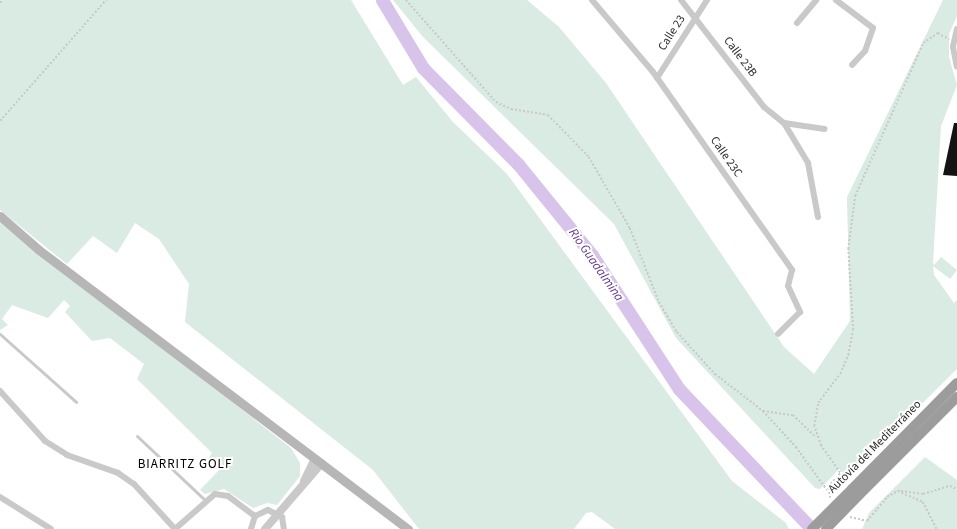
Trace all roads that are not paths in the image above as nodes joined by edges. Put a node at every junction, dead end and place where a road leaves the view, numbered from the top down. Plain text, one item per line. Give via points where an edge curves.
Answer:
1 (592, 0) edge
2 (681, 0) edge
3 (707, 0) edge
4 (816, 0) edge
5 (836, 0) edge
6 (696, 17) junction
7 (797, 23) dead end
8 (957, 29) edge
9 (852, 65) dead end
10 (957, 67) edge
11 (657, 78) junction
12 (784, 123) junction
13 (825, 129) dead end
14 (0, 216) edge
15 (818, 217) dead end
16 (0, 334) edge
17 (778, 334) dead end
18 (957, 383) edge
19 (0, 391) edge
20 (957, 397) edge
21 (76, 402) dead end
22 (137, 436) dead end
23 (319, 461) junction
24 (856, 492) junction
25 (0, 497) edge
26 (206, 501) junction
27 (278, 513) junction
28 (254, 516) junction
29 (51, 529) edge
30 (175, 529) edge
31 (251, 529) edge
32 (265, 529) edge
33 (284, 529) edge
34 (408, 529) edge
35 (812, 529) edge
36 (826, 529) edge

1 - 11 street, Calle 23C
2 - 6 street, Calle 23B
3 - 6 street, Calle 23
4 - 7 street
5 - 9 street via 873,28 865,50
6 - 11 street, Calle 23
6 - 12 street, Calle 23B via 764,107
8 - 10 street via 953,39
11 - 17 street, Calle 23C via 792,270 788,286 800,312
12 - 13 street
12 - 15 street, Calle 23B via 808,163
14 - 23 main road via 39,250
16 - 21 lane
18 - 24 highway, Autovía del Mediterráneo
19 - 30 street via 45,441 67,455 118,473 134,484
20 - 24 highway, Autovía del Mediterráneo
22 - 26 lane
23 - 27 street
23 - 34 main road
24 - 35 highway, Autovía del Mediterráneo, bridge
24 - 36 highway, Autovía del Mediterráneo, bridge
25 - 29 street
26 - 28 street via 222,494
26 - 30 street
27 - 28 street via 268,510
27 - 32 street
27 - 33 street
28 - 31 street

